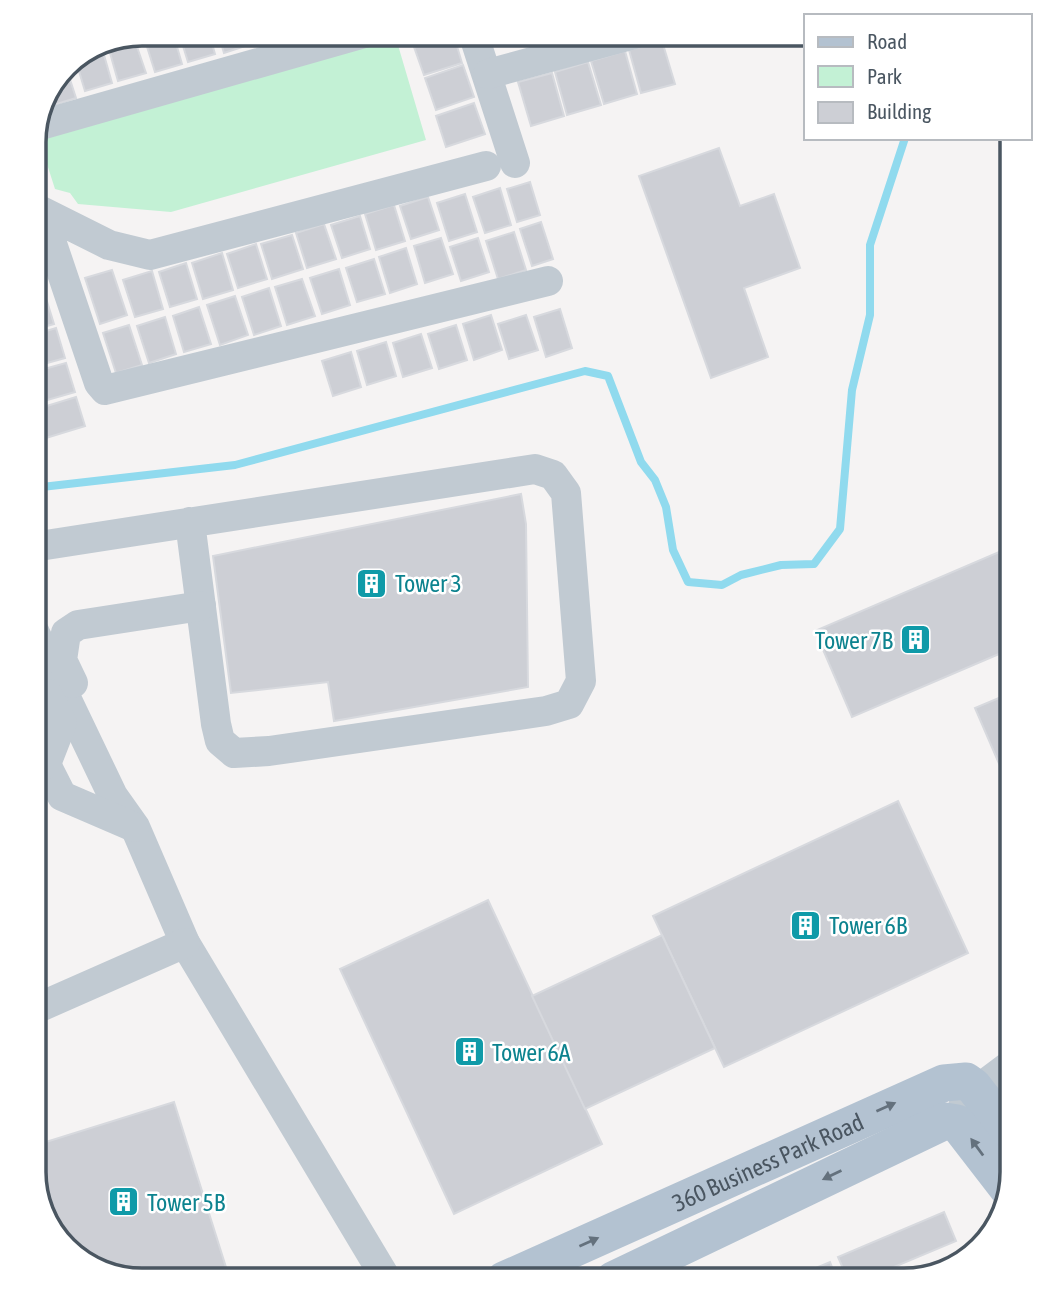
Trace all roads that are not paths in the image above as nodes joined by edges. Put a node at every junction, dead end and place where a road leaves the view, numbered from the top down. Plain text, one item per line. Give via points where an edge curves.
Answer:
1 (321, 45) edge
2 (478, 45) edge
3 (592, 46) edge
4 (488, 74) junction
5 (47, 123) edge
6 (46, 209) edge
7 (46, 232) edge
8 (548, 281) dead end
9 (190, 522) junction
10 (46, 545) edge
11 (201, 606) junction
12 (46, 656) edge
13 (46, 693) edge
14 (46, 744) edge
15 (46, 764) edge
16 (113, 796) junction
17 (135, 827) junction
18 (185, 943) junction
19 (46, 1004) edge
20 (1000, 1073) edge
21 (977, 1090) junction
22 (951, 1120) junction
23 (1000, 1120) edge
24 (1000, 1178) edge
25 (380, 1268) edge
26 (531, 1268) edge
27 (638, 1268) edge

1 - 5 street
2 - 4 street
3 - 4 street
4 - 6 street via 501,164 150,255 109,245
7 - 8 street via 105,390
9 - 10 street
9 - 11 street
9 - 11 street via 535,468 553,475 566,493 581,681 569,704 546,711 234,753 220,741
11 - 16 street via 78,625 66,633 62,660 117,777
12 - 16 street
13 - 14 street via 62,723
15 - 17 street via 62,796
16 - 17 street
17 - 18 street
18 - 19 street
18 - 25 street
20 - 21 street
21 - 22 street
21 - 23 main road
26 -> 21 main road, 360 Business Park Road via 919,1092 959,1081
24 -> 22 main road via 970,1136
22 -> 27 main road, 360 Business Park Road

